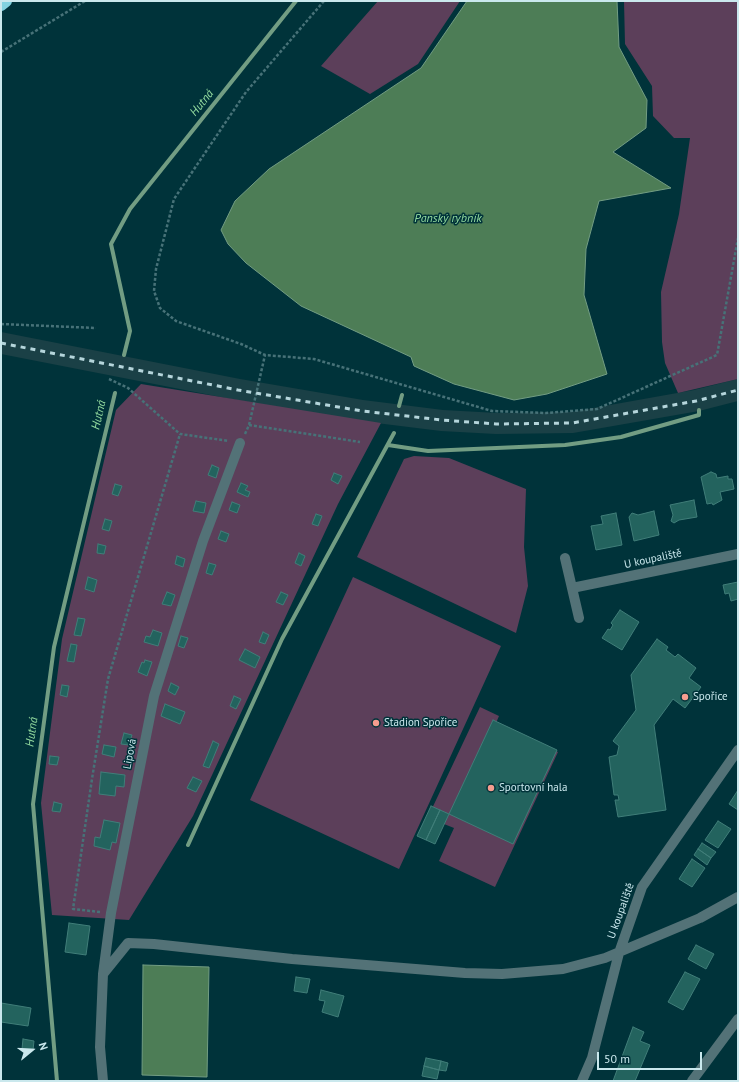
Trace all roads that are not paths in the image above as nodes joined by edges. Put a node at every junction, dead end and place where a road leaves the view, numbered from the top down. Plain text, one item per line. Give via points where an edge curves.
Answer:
1 (6, 1) edge
2 (1, 5) edge
3 (240, 443) road end
4 (738, 554) edge
5 (565, 558) dead end
6 (572, 588) junction
7 (579, 618) dead end
8 (738, 750) edge
9 (738, 897) edge
10 (619, 952) junction
11 (103, 974) junction
12 (738, 1019) edge
13 (103, 1081) edge
14 (582, 1081) edge
15 (692, 1081) edge

1 - 2 highway
3 - 11 street, Lipová via 203,540 154,696 111,913
4 - 6 street, U koupaliště
5 - 6 street
6 - 7 street
8 - 10 street, U koupaliště via 642,887
9 - 10 street via 700,918
10 - 11 street via 563,969 502,974 292,959 128,943
10 - 14 street, U koupaliště via 592,1058
11 - 13 street, Lipová via 100,1047
12 - 15 street

